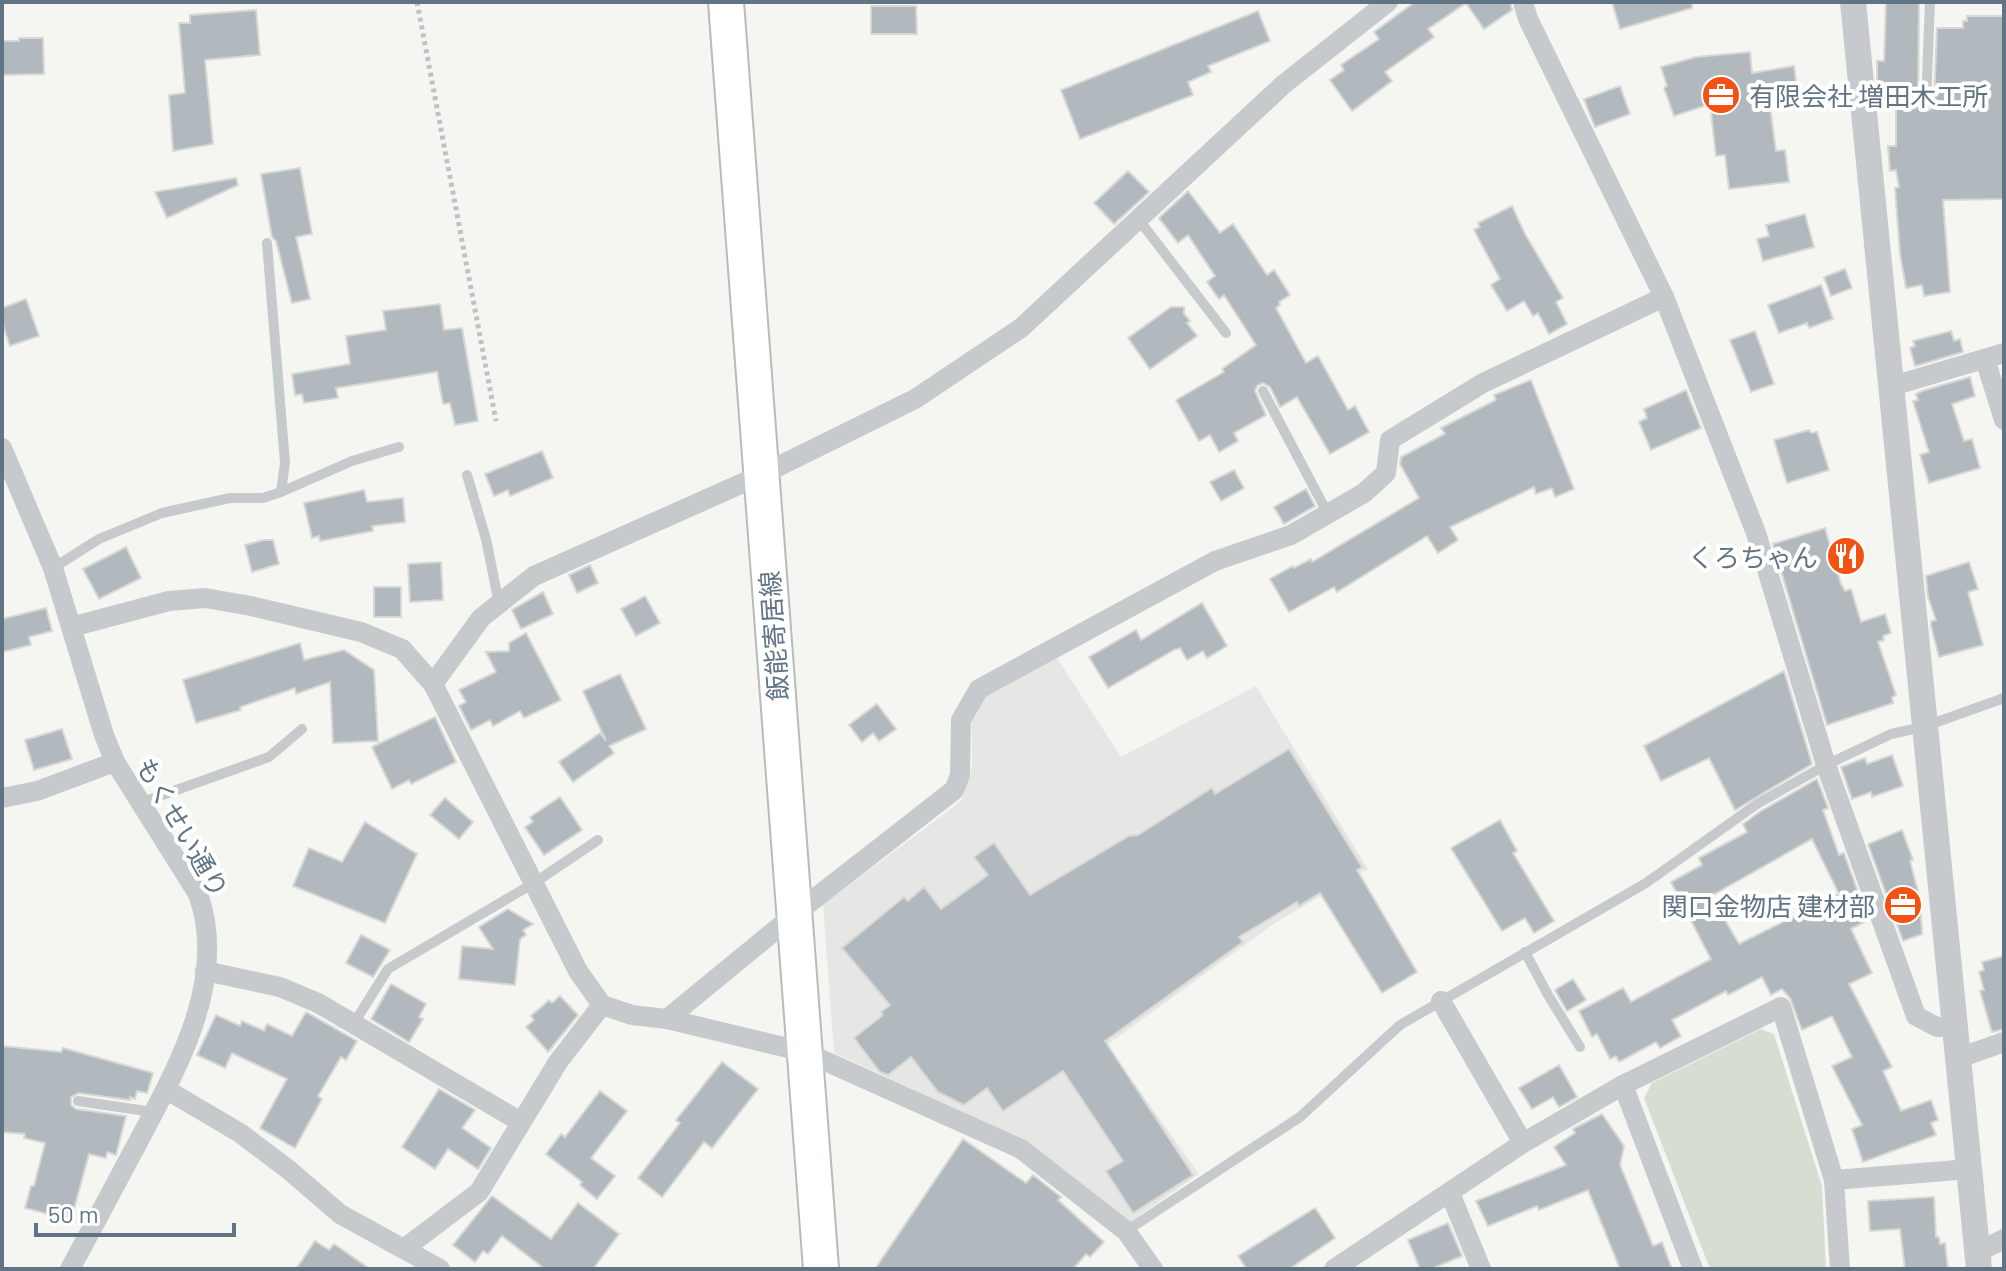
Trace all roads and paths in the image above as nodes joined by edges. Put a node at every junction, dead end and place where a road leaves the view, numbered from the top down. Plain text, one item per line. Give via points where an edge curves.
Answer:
1 (417, 2) edge
2 (726, 2) edge
3 (1388, 2) edge
4 (1523, 2) edge
5 (1853, 2) edge
6 (1930, 2) edge
7 (1926, 103) dead end
8 (1139, 220) junction
9 (267, 243) dead end
10 (1664, 297) junction
11 (1226, 333) dead end
12 (1994, 356) edge
13 (1889, 387) junction
14 (1263, 391) dead end
15 (2004, 420) edge
16 (496, 421) dead end
17 (399, 447) dead end
18 (2, 448) edge
19 (467, 475) dead end
20 (761, 475) junction
21 (281, 492) junction
22 (1328, 514) junction
23 (53, 568) junction
24 (499, 604) junction
25 (71, 627) junction
26 (433, 684) junction
27 (2004, 698) edge
28 (1923, 727) junction
29 (302, 729) dead end
30 (115, 762) junction
31 (1826, 765) junction
32 (2, 798) edge
33 (140, 803) junction
34 (598, 840) dead end
35 (534, 883) junction
36 (795, 914) junction
37 (1525, 952) junction
38 (205, 971) junction
39 (1441, 1001) junction
40 (602, 1005) junction
41 (667, 1019) junction
42 (354, 1023) junction
43 (1955, 1027) junction
44 (2004, 1042) edge
45 (1580, 1047) dead end
46 (805, 1052) junction
47 (1959, 1058) junction
48 (1623, 1085) junction
49 (167, 1090) junction
50 (78, 1101) dead end
51 (153, 1112) junction
52 (521, 1122) junction
53 (1523, 1143) junction
54 (1970, 1169) junction
55 (1834, 1180) junction
56 (1450, 1193) junction
57 (1126, 1231) junction
58 (2004, 1239) edge
59 (405, 1248) junction
60 (1978, 1260) edge
61 (70, 1269) edge
62 (440, 1269) edge
63 (821, 1269) edge
64 (1153, 1269) edge
65 (1334, 1269) edge
66 (1481, 1269) edge
67 (1693, 1269) edge
68 (1840, 1269) edge

1 - 16 path
2 - 20 main road, 飯能寄居線
3 - 8 street via 1284,84
4 - 10 street
5 - 13 street
6 - 7 lane
8 - 11 lane
8 - 20 street via 1009,336 915,399
9 - 21 lane via 285,463
10 - 22 street via 1483,383 1390,440 1386,473
10 - 31 street via 1756,533
12 - 13 street
12 - 15 street
13 - 28 street
14 - 22 lane
17 - 21 lane
18 - 23 street, もくせい通り
19 - 24 lane
20 - 24 street via 534,576
20 - 36 main road, 飯能寄居線
21 - 23 lane via 162,513 99,539
22 - 36 street via 1291,535 1215,561 979,689 961,720 960,775 954,790
23 - 25 street, もくせい通り
24 - 26 street via 481,618
25 - 26 street via 169,601 205,598 361,632 402,649
25 - 30 street, もくせい通り
26 - 35 street
27 - 28 lane
28 - 31 lane via 1891,734
28 - 43 street
29 - 33 lane via 269,757
30 - 32 street
30 - 33 street, もくせい通り
31 - 37 lane via 1757,804 1646,883
31 - 43 street via 1916,1016 1937,1027
33 - 38 street, もくせい通り via 198,894 205,914
34 - 35 lane
35 - 40 street via 578,971
35 - 42 lane via 388,969
36 - 41 street
36 - 46 main road, 飯能寄居線
37 - 39 lane
37 - 45 lane
38 - 42 street via 280,987
38 - 49 street, もくせい通り via 191,1032
39 - 53 street
39 - 57 lane via 1400,1025 1300,1117
40 - 41 street
40 - 52 street
41 - 46 street
42 - 52 street
43 - 47 street
44 - 47 street
46 - 57 street via 1021,1149
46 - 63 main road, 飯能寄居線
47 - 54 street
48 - 53 street
48 - 55 street via 1781,1007
48 - 67 street
49 - 51 street, もくせい通り
49 - 59 street via 240,1133 340,1214
50 - 51 lane
51 - 61 street, もくせい通り
52 - 59 street via 479,1192
53 - 56 street
54 - 55 street
54 - 60 street
55 - 68 street
56 - 65 street
56 - 66 street
57 - 64 street
58 - 60 street
59 - 62 street

